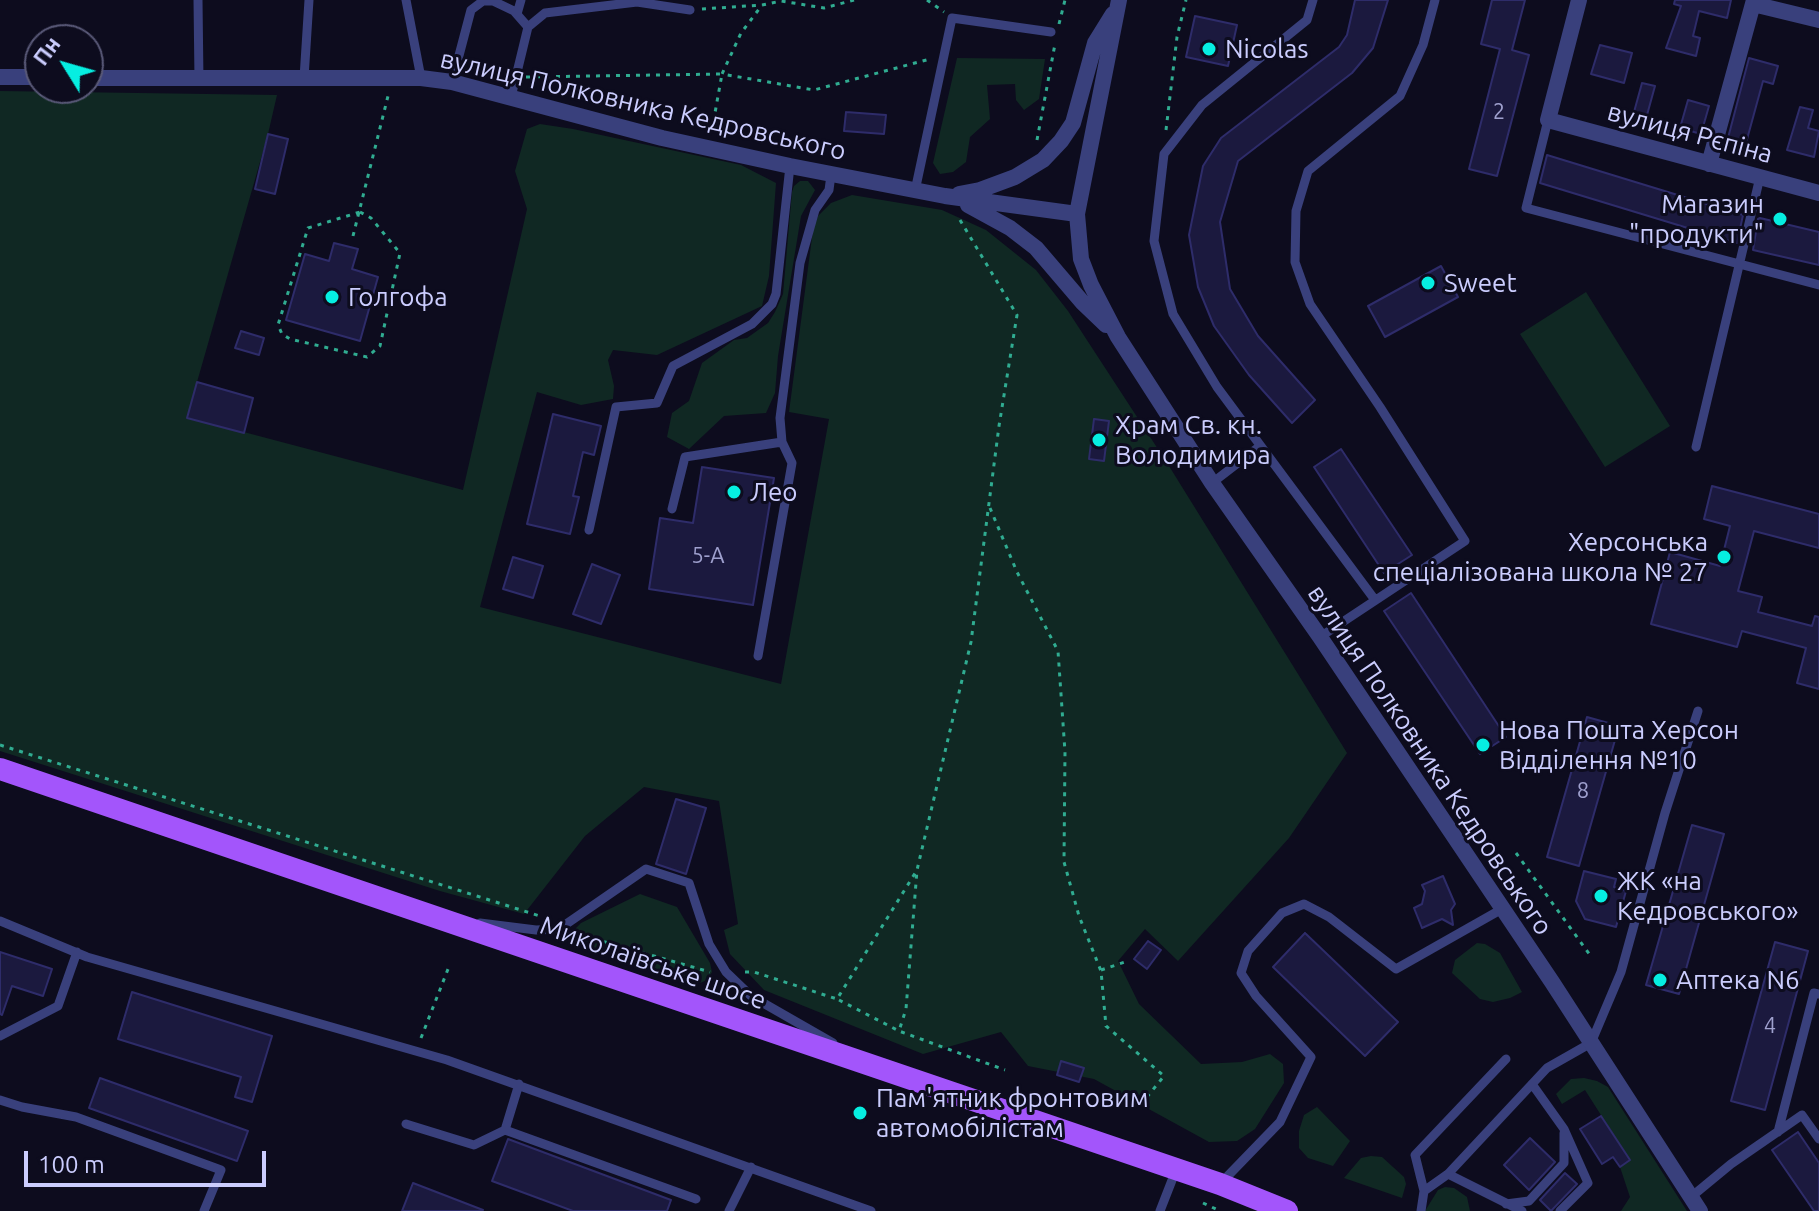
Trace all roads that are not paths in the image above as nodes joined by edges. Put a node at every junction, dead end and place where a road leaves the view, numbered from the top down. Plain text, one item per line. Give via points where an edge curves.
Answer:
1 (198, 0) edge
2 (309, 0) edge
3 (406, 0) edge
4 (521, 0) edge
5 (1313, 0) edge
6 (1435, 0) edge
7 (1579, 0) edge
8 (1753, 2) edge
9 (1119, 3) edge
10 (690, 10) road end
11 (517, 14) junction
12 (1819, 20) edge
13 (528, 27) junction
14 (1051, 32) dead end
15 (0, 77) edge
16 (24, 77) edge
17 (104, 78) edge
18 (304, 78) junction
19 (421, 78) junction
20 (199, 80) junction
21 (452, 82) junction
22 (511, 97) junction
23 (1548, 120) junction
24 (1709, 164) junction
25 (790, 166) junction
26 (831, 175) junction
27 (1760, 177) junction
28 (915, 191) junction
29 (1819, 193) edge
30 (945, 196) junction
31 (1077, 214) junction
32 (1740, 265) junction
33 (1819, 285) edge
34 (1118, 337) junction
35 (782, 442) junction
36 (1260, 446) junction
37 (1696, 447) dead end
38 (1212, 483) junction
39 (672, 509) dead end
40 (589, 530) dead end
41 (1375, 600) junction
42 (1320, 637) junction
43 (758, 656) dead end
44 (1698, 711) dead end
45 (0, 769) edge
46 (1502, 909) junction
47 (436, 918) junction
48 (0, 921) edge
49 (77, 952) junction
50 (1819, 994) edge
51 (0, 1036) edge
52 (1591, 1043) junction
53 (1506, 1059) dead end
54 (881, 1070) junction
55 (519, 1084) junction
56 (1532, 1084) junction
57 (0, 1100) edge
58 (406, 1124) dead end
59 (1564, 1129) junction
60 (505, 1130) junction
61 (1778, 1132) junction
62 (1819, 1139) edge
63 (751, 1167) junction
64 (1177, 1169) junction
65 (1448, 1174) junction
66 (1220, 1184) junction
67 (1424, 1191) junction
68 (696, 1199) dead end
69 (1506, 1204) junction
70 (1696, 1204) edge
71 (204, 1211) edge
72 (729, 1211) edge
73 (871, 1211) edge
74 (1160, 1211) edge
75 (1287, 1211) edge
76 (1421, 1211) edge
77 (1522, 1211) edge
78 (1560, 1211) edge

1 - 20 lane
2 - 18 lane
3 - 19 lane
4 - 11 lane
5 - 36 lane via 1307,20 1202,105 1164,154 1154,241 1173,314
6 - 41 lane via 1423,45 1400,96 1308,171 1296,211 1295,262 1310,304 1465,541
7 - 23 street
8 - 12 street
8 - 24 street
9 - 30 street, вулиця Полковника Кедровського via 1095,43 1073,123 1061,141 1015,177
9 - 31 street
10 - 13 lane via 637,2 545,13
11 - 13 lane
11 - 21 lane via 493,1 476,4
13 - 22 lane
14 - 28 lane via 952,18
15 - 16 street
17 - 20 street, вулиця Полковника Кедровського
18 - 19 street, вулиця Полковника Кедровського
18 - 20 street, вулиця Полковника Кедровського
19 - 21 street, вулиця Полковника Кедровського
21 - 22 street, вулиця Полковника Кедровського
22 - 25 street, вулиця Полковника Кедровського
23 - 24 street, вулиця Рєпіна
23 - 32 lane via 1526,208
24 - 27 street, вулиця Рєпіна
25 - 26 street, вулиця Полковника Кедровського
25 - 40 lane via 772,304 752,324 673,366 657,403 616,407
26 - 28 street, вулиця Полковника Кедровського
26 - 35 lane via 800,263 780,418
27 - 29 street, вулиця Рєпіна
27 - 32 lane
28 - 30 street, вулиця Полковника Кедровського
30 - 31 street, вулиця Полковника Кедровського
30 - 34 street, вулиця Полковника Кедровського via 980,210 1036,248
31 - 34 street, вулиця Полковника Кедровського via 1081,259
32 - 33 lane
32 - 37 lane
34 - 38 street, вулиця Полковника Кедровського
35 - 39 lane via 685,457
35 - 43 lane via 792,463
36 - 38 lane
36 - 41 lane
38 - 42 street, вулиця Полковника Кедровського
41 - 42 lane
42 - 46 street, вулиця Полковника Кедровського
44 - 52 lane via 1621,972
45 - 47 main road, Миколаївське шосе
46 - 52 street, вулиця Полковника Кедровського
46 - 66 lane via 1396,969 1304,904 1282,913 1248,951 1241,973 1311,1057 1280,1122
47 - 54 main road, Миколаївське шосе
47 - 54 lane via 559,929 646,869 689,883 709,944 726,972 751,996
48 - 49 lane
49 - 51 lane via 58,1006
49 - 55 lane
50 - 61 lane via 1814,993
52 - 56 lane via 1547,1068
52 - 70 street, вулиця Полковника Кедровського
53 - 67 lane via 1415,1155
54 - 64 main road, Миколаївське шосе
55 - 60 lane
55 - 63 lane
56 - 59 lane
56 - 65 lane
57 - 71 lane via 76,1117 221,1170
58 - 60 lane via 474,1145
59 - 69 lane via 1564,1163 1529,1201
59 - 78 lane via 1588,1183
60 - 68 lane
61 - 62 lane via 1802,1115
61 - 70 lane via 1731,1164
63 - 72 lane
63 - 73 lane
64 - 66 main road, Миколаївське шосе
64 - 74 lane
65 - 67 lane
65 - 69 lane
66 - 75 main road, Миколаївське шосе
67 - 76 lane
69 - 77 lane

